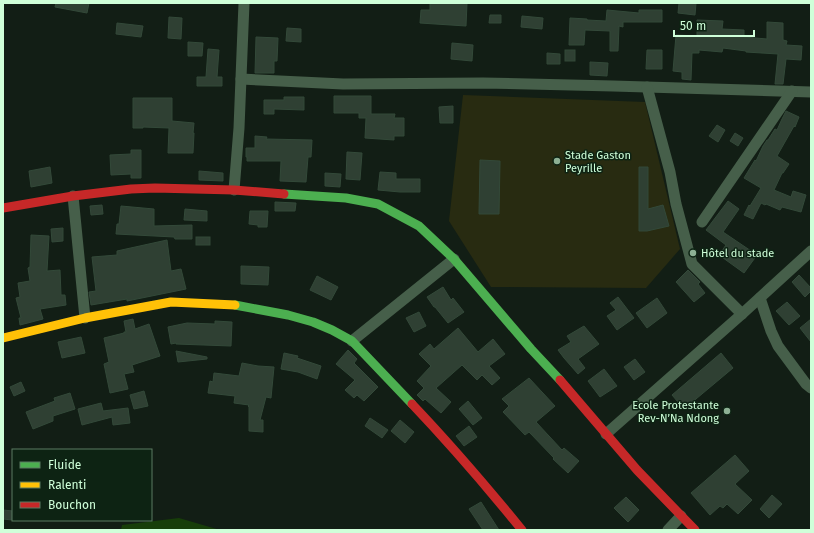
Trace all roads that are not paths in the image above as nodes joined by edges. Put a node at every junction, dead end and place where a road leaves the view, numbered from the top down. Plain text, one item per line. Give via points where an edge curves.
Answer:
1 (244, 3) edge
2 (241, 79) junction
3 (647, 87) junction
4 (792, 91) junction
5 (811, 92) edge
6 (234, 190) junction
7 (73, 196) junction
8 (3, 208) edge
9 (702, 222) dead end
10 (811, 251) edge
11 (454, 259) junction
12 (760, 298) junction
13 (742, 314) junction
14 (85, 318) junction
15 (3, 338) edge
16 (352, 341) junction
17 (811, 388) edge
18 (606, 434) junction
19 (681, 516) junction
20 (522, 530) edge
21 (668, 530) edge
22 (695, 530) edge

1 - 2 street
2 - 3 street via 342,84 483,83
2 - 6 street
3 - 4 street
3 - 13 street via 692,264
4 - 5 street
4 - 9 street
6 - 7 street via 155,188
6 - 11 street via 346,198 378,204 419,226
7 - 8 street
7 - 14 street
10 - 12 street
11 - 16 street
11 - 18 street
12 - 13 street
12 - 17 street via 778,346
13 - 18 street
14 - 15 street
14 - 16 street via 171,302 231,304 313,322
16 - 20 street via 435,428
18 - 19 street
19 - 21 street
19 - 22 street

